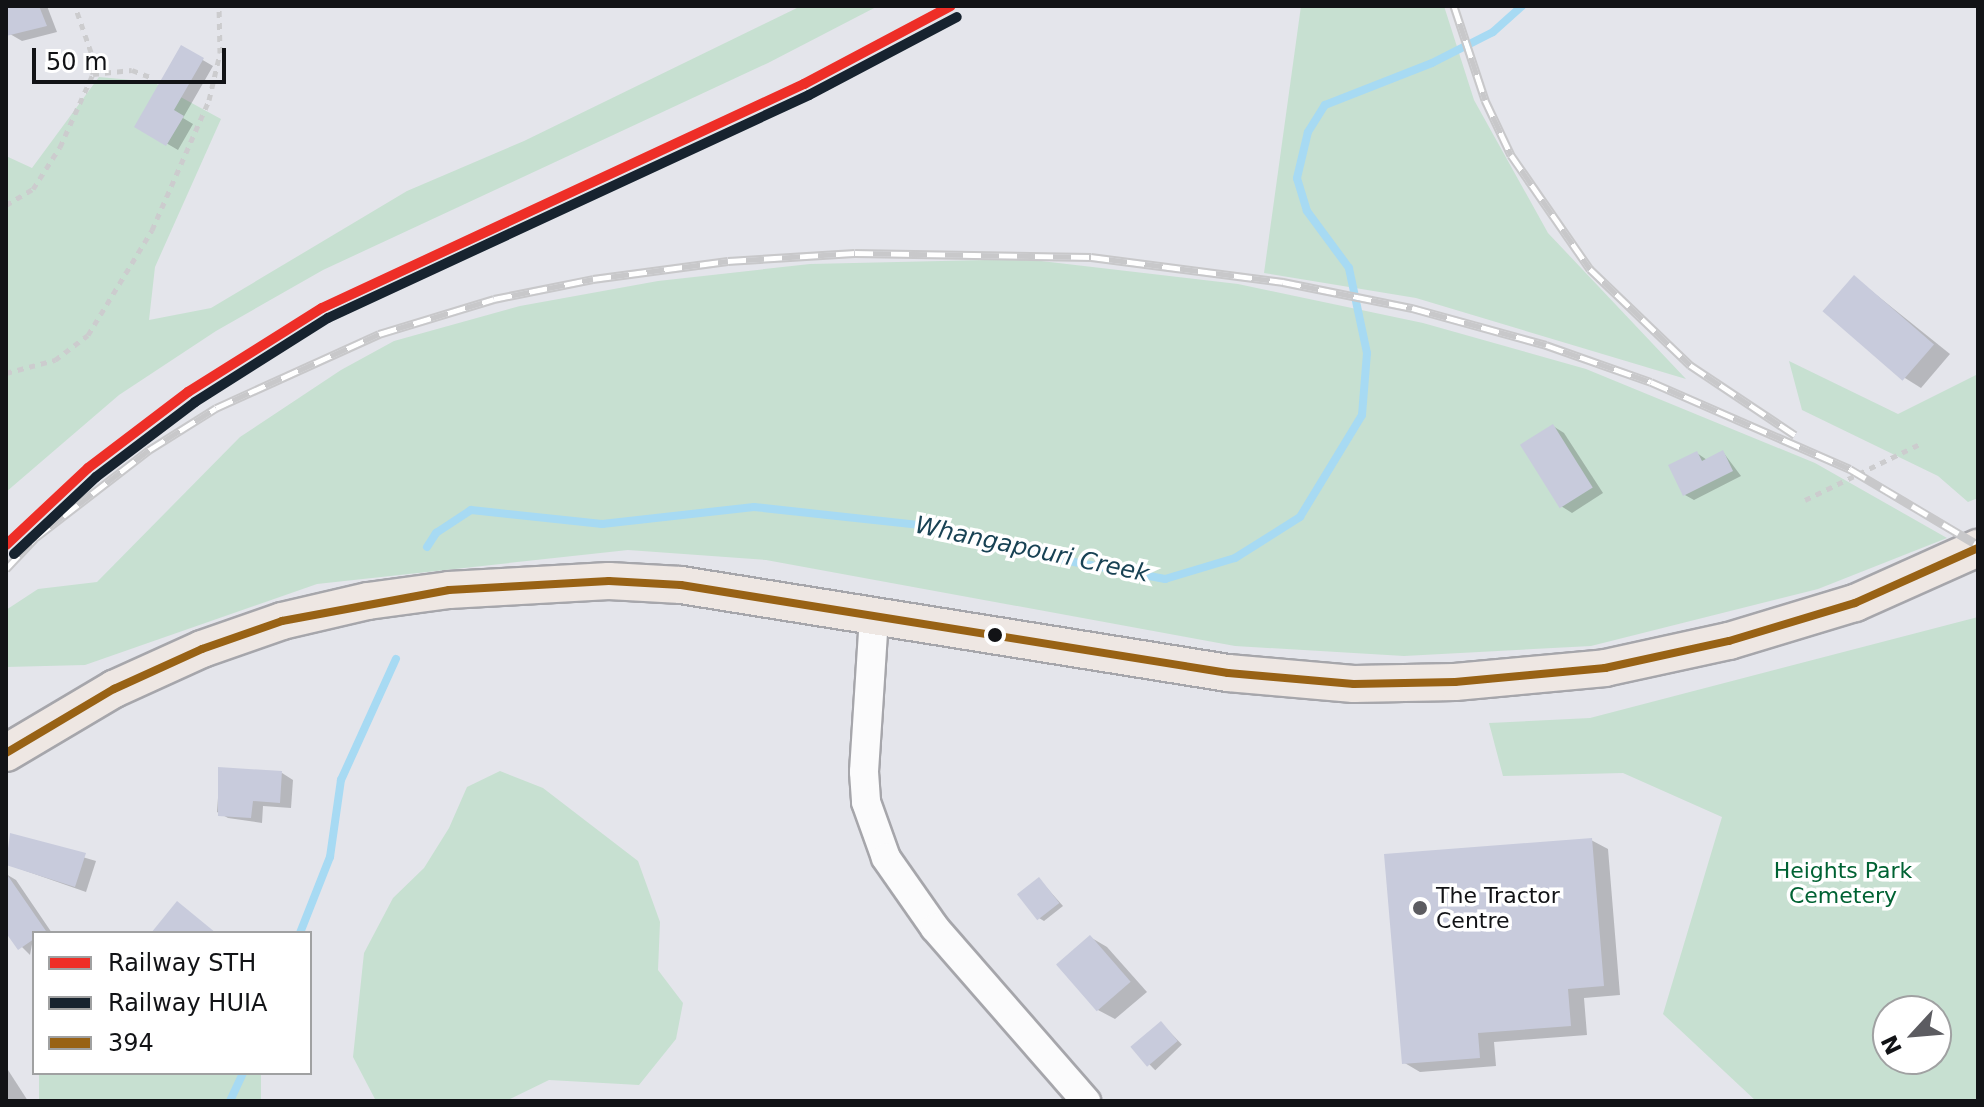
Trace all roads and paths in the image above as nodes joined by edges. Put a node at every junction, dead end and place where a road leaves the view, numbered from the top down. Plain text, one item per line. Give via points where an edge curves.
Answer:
1 (75, 6) edge
2 (219, 6) edge
3 (93, 74) junction
4 (150, 77) dead end
5 (6, 205) edge
6 (6, 373) edge
7 (1922, 443) dead end
8 (1805, 500) dead end
9 (1978, 548) edge
10 (874, 617) junction
11 (6, 753) edge
12 (1086, 1101) edge

1 - 3 path
2 - 6 path via 220,53 209,100 152,230 88,335 55,360
3 - 4 path via 132,70
3 - 5 path via 60,147 33,189
7 - 8 path
9 - 10 highway via 1855,603 1729,641 1605,668 1455,682 1354,684 1228,673
10 - 11 highway via 738,593 609,581 449,590 368,601 282,621 202,649 114,689
10 - 12 street via 864,772 866,802 886,858 935,928

